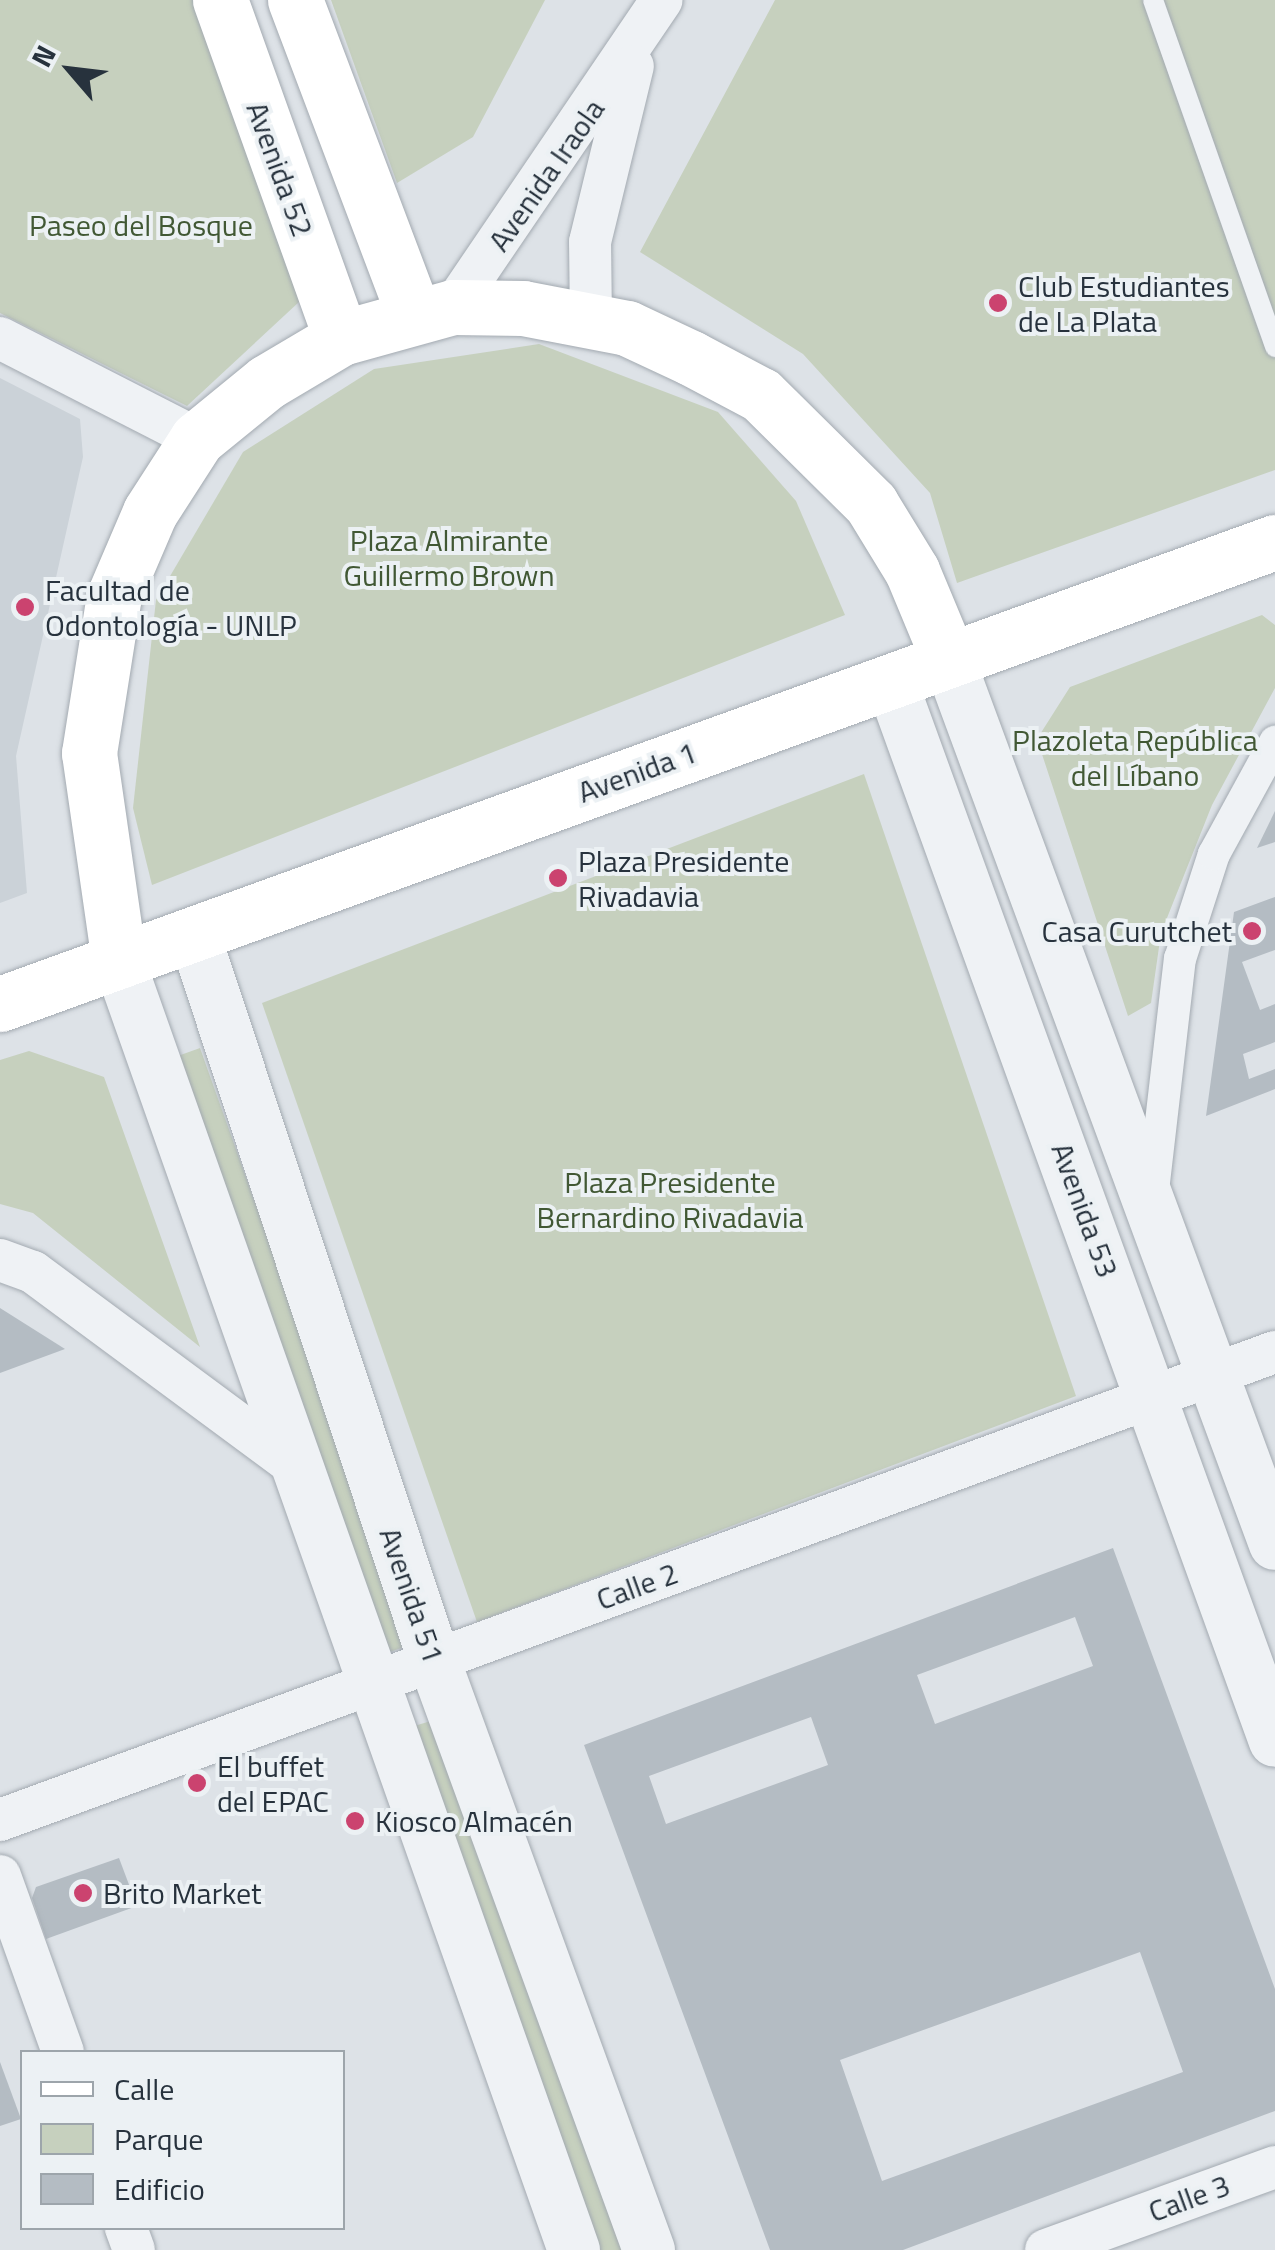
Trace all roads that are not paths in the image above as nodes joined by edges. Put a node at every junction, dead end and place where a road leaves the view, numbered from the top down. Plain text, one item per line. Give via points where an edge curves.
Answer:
1 (220, 0) edge
2 (295, 0) edge
3 (662, 0) edge
4 (1153, 0) edge
5 (639, 42) junction
6 (433, 311) junction
7 (592, 321) junction
8 (0, 338) edge
9 (341, 338) junction
10 (1275, 347) edge
11 (197, 440) junction
12 (1275, 542) edge
13 (948, 660) junction
14 (891, 680) junction
15 (1275, 742) edge
16 (194, 934) junction
17 (119, 962) junction
18 (0, 1004) edge
19 (1152, 1201) junction
20 (0, 1260) edge
21 (1275, 1352) edge
22 (1214, 1374) junction
23 (1154, 1397) junction
24 (298, 1468) junction
25 (1275, 1544) edge
26 (434, 1660) junction
27 (374, 1682) junction
28 (1275, 1740) edge
29 (0, 1820) edge
30 (0, 1876) edge
31 (63, 2050) edge
32 (1275, 2167) edge
33 (574, 2250) edge
34 (648, 2250) edge
35 (1046, 2250) edge

1 - 9 main road, Avenida 52
2 - 6 main road
3 - 5 street, Avenida Iraola
4 - 10 lane
5 - 6 street, Avenida Iraola
5 - 7 street, Avenida Iraola via 590,242
6 - 7 main road via 523,308
6 - 9 main road
7 - 13 main road via 627,328 761,396 871,504 912,571
8 - 11 street
9 - 11 main road via 267,382
11 - 17 main road via 130,554 92,699 94,812
12 - 13 main road, Avenida 1
13 - 14 main road, Avenida 1
13 - 19 street
14 - 16 main road, Avenida 1
14 - 23 street, Avenida 53
15 - 19 street via 1214,854 1180,959
16 - 17 main road, Avenida 1
16 - 26 street, Avenida 51
17 - 18 main road, Avenida 1
17 - 24 street
19 - 22 street
20 - 24 street via 32,1272
21 - 22 street, Calle 2
22 - 23 street, Calle 2
22 - 25 street
23 - 26 street, Calle 2
23 - 28 street, Avenida 53
24 - 27 street
26 - 27 street, Calle 2
26 - 34 street, Avenida 51
27 - 29 street, Calle 2
27 - 33 street
30 - 31 street
32 - 35 street, Calle 3

